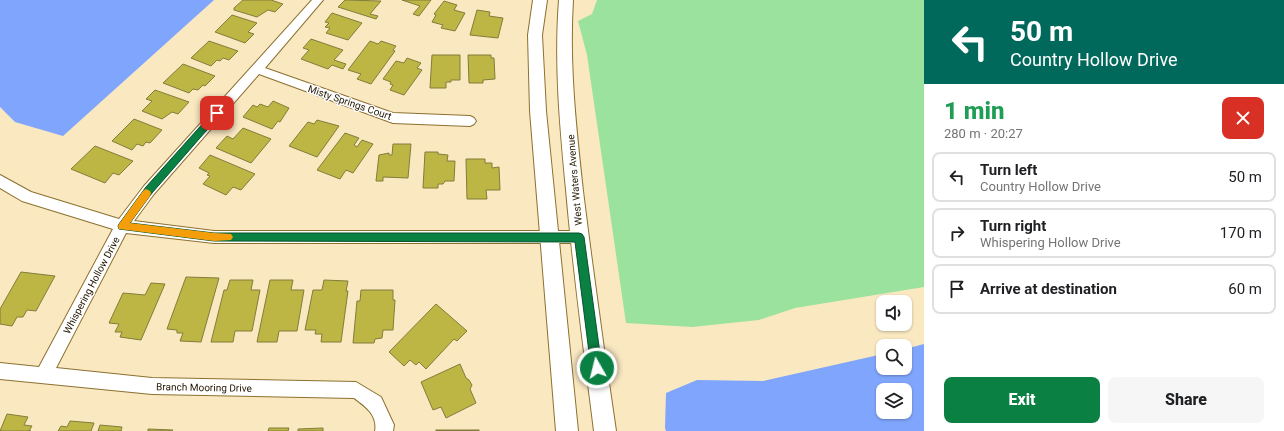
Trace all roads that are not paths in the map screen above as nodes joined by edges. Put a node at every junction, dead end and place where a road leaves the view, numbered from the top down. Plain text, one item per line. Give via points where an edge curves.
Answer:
1 (318, 0) edge
2 (540, 0) edge
3 (566, 0) edge
4 (256, 69) junction
5 (470, 120) dead end
6 (0, 182) edge
7 (122, 226) junction
8 (579, 237) junction
9 (550, 238) junction
10 (0, 371) edge
11 (44, 375) junction
12 (384, 431) edge
13 (567, 431) edge
14 (605, 431) edge

1 - 4 street, Whispering Hollow Drive
2 - 9 street via 535,35 538,111
3 - 8 street, West Waters Avenue via 564,64
4 - 5 street, Misty Springs Court via 394,118
4 - 7 street, Whispering Hollow Drive via 149,190
6 - 7 street via 27,197
7 - 9 street via 214,237
7 - 11 street, Whispering Hollow Drive
8 - 9 street
8 - 14 street, West Waters Avenue
9 - 13 street
10 - 11 street, Branch Mooring Drive
11 - 12 street, Branch Mooring Drive via 152,386 356,390 375,403 385,425

